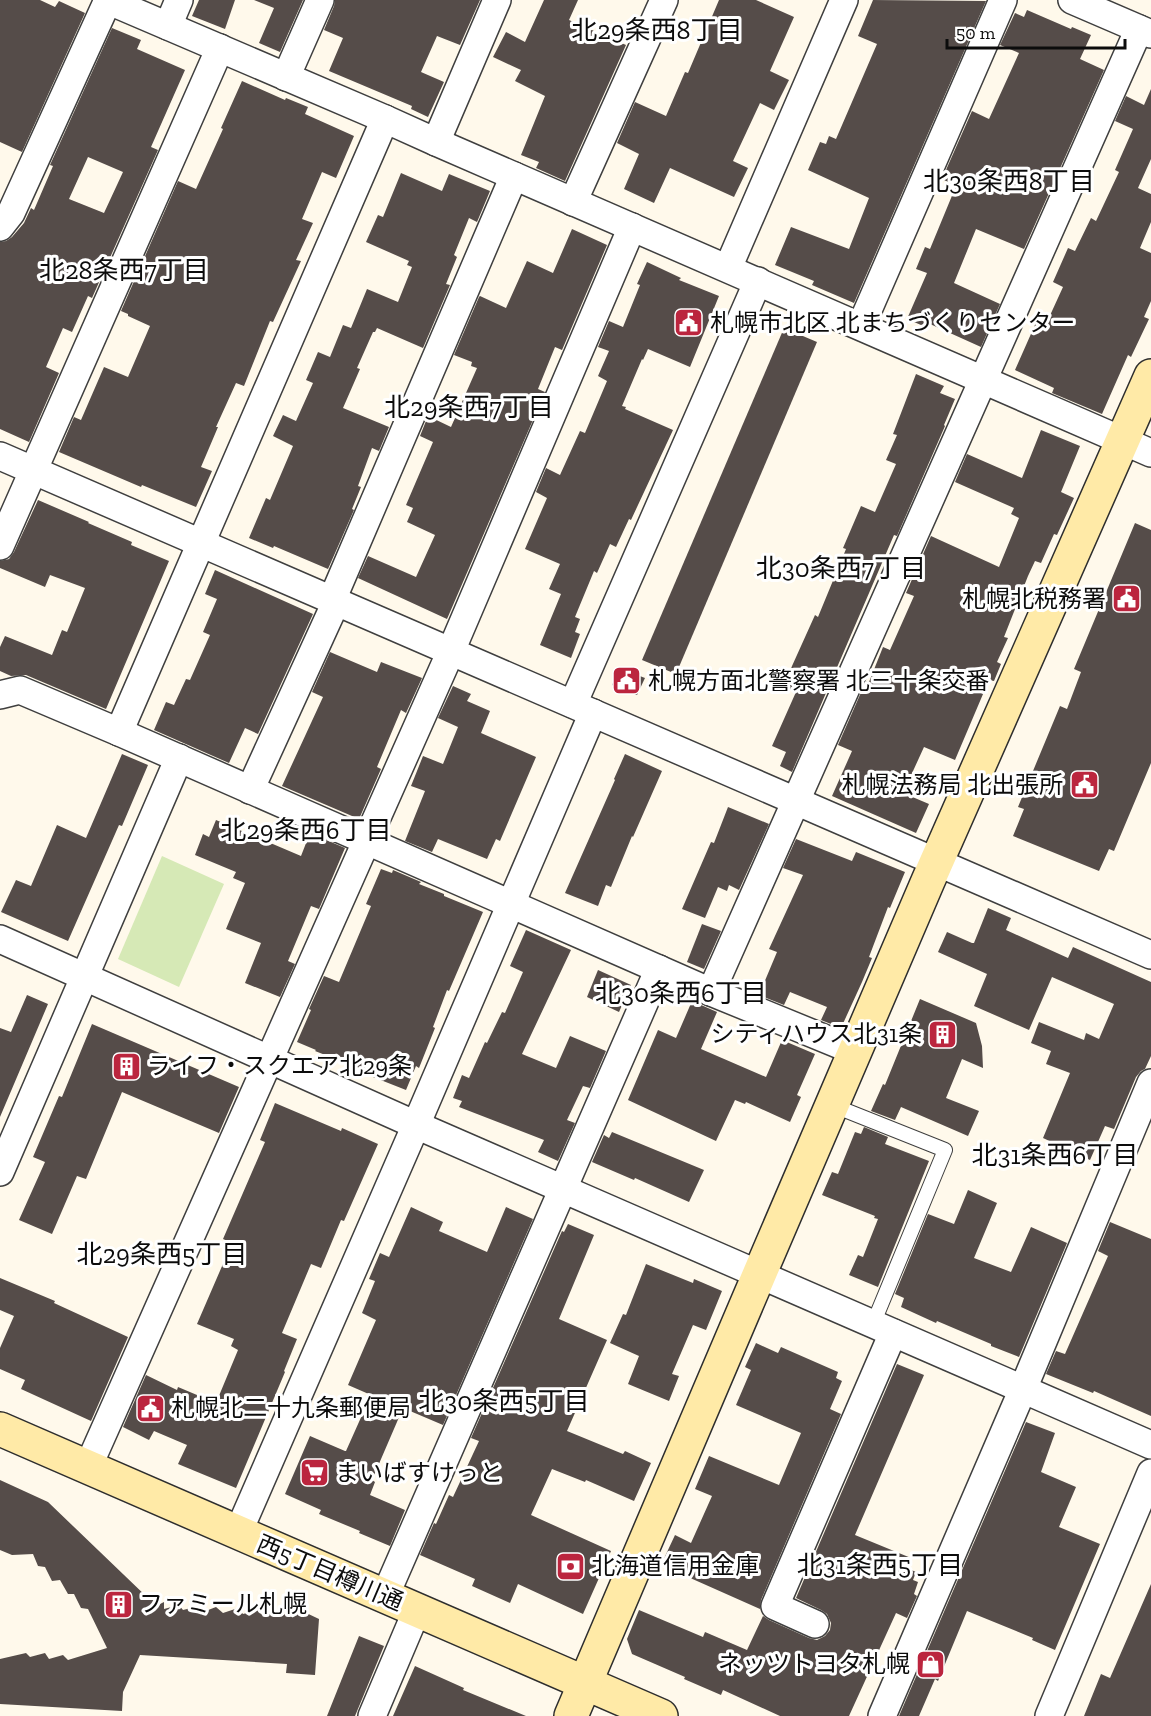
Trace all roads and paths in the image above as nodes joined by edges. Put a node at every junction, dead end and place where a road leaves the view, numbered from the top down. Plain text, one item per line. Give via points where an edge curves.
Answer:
1 (108, 0) edge
2 (179, 0) edge
3 (320, 0) edge
4 (497, 0) edge
5 (664, 0) edge
6 (844, 0) edge
7 (1003, 0) edge
8 (1072, 0) edge
9 (168, 26) junction
10 (1145, 31) edge
11 (220, 48) junction
12 (286, 77) junction
13 (385, 119) junction
14 (436, 142) junction
15 (514, 176) junction
16 (573, 202) junction
17 (0, 227) edge
18 (632, 227) junction
19 (728, 268) junction
20 (758, 281) junction
21 (861, 326) junction
22 (1151, 376) edge
23 (984, 380) junction
24 (1137, 447) edge
25 (0, 456) edge
26 (33, 470) junction
27 (201, 544) junction
28 (0, 546) edge
29 (334, 601) junction
30 (450, 651) junction
31 (0, 695) edge
32 (583, 709) junction
33 (119, 732) junction
34 (179, 759) junction
35 (250, 790) junction
36 (797, 801) junction
37 (367, 840) junction
38 (937, 861) junction
39 (511, 903) junction
40 (0, 939) edge
41 (1151, 955) edge
42 (659, 969) junction
43 (85, 977) junction
44 (711, 992) junction
45 (855, 1051) junction
46 (270, 1060) junction
47 (1151, 1083) edge
48 (832, 1105) junction
49 (416, 1125) junction
50 (0, 1172) edge
51 (564, 1190) junction
52 (759, 1275) junction
53 (883, 1329) junction
54 (1023, 1389) junction
55 (0, 1429) edge
56 (1151, 1445) edge
57 (88, 1467) junction
58 (1151, 1473) edge
59 (237, 1533) junction
60 (385, 1596) junction
61 (417, 1610) junction
62 (815, 1624) dead end
63 (585, 1683) junction
64 (372, 1716) edge
65 (571, 1716) edge
66 (661, 1716) edge
67 (882, 1716) edge
68 (1048, 1716) edge

1 - 9 street
1 - 17 street via 11,213
2 - 9 street
3 - 12 street
4 - 14 street
5 - 16 street
6 - 19 street
7 - 21 street
8 - 10 street
9 - 11 street
10 - 23 street
11 - 12 street
11 - 26 street
12 - 13 street
13 - 14 street
13 - 27 street
14 - 15 street
15 - 16 street
15 - 29 street
16 - 18 street
18 - 19 street
18 - 30 street
19 - 20 street
20 - 21 street
20 - 32 street
21 - 23 street
22 - 24 street
23 - 24 street
23 - 36 street
24 - 38 street
25 - 26 street
26 - 27 street
26 - 28 street
27 - 29 street
27 - 33 street
29 - 30 street
29 - 35 street
30 - 32 street
30 - 37 street
31 - 33 street via 20,690
32 - 36 street
32 - 39 street
33 - 34 street
34 - 35 street
34 - 43 street
35 - 37 street
36 - 38 street
36 - 44 street
37 - 39 street
37 - 46 street
38 - 41 street
38 - 45 street
39 - 42 street
39 - 49 street
40 - 43 street
42 - 44 street
42 - 51 street
43 - 46 street
43 - 50 street
44 - 45 street
45 - 48 street
46 - 49 street
46 - 57 street
47 - 54 street
48 - 52 street
48 - 53 lane via 945,1150
49 - 51 street
49 - 59 street
51 - 52 street
51 - 60 street
52 - 53 street
52 - 63 street
53 - 54 street
53 - 62 street via 775,1606
54 - 56 street
54 - 67 street
55 - 57 street, 西5丁目樽川通
57 - 59 street, 西5丁目樽川通
58 - 68 street
59 - 60 street, 西5丁目樽川通
60 - 61 street, 西5丁目樽川通
61 - 63 street, 西5丁目樽川通
61 - 64 street
63 - 65 street
63 - 66 street, 西5丁目樽川通

